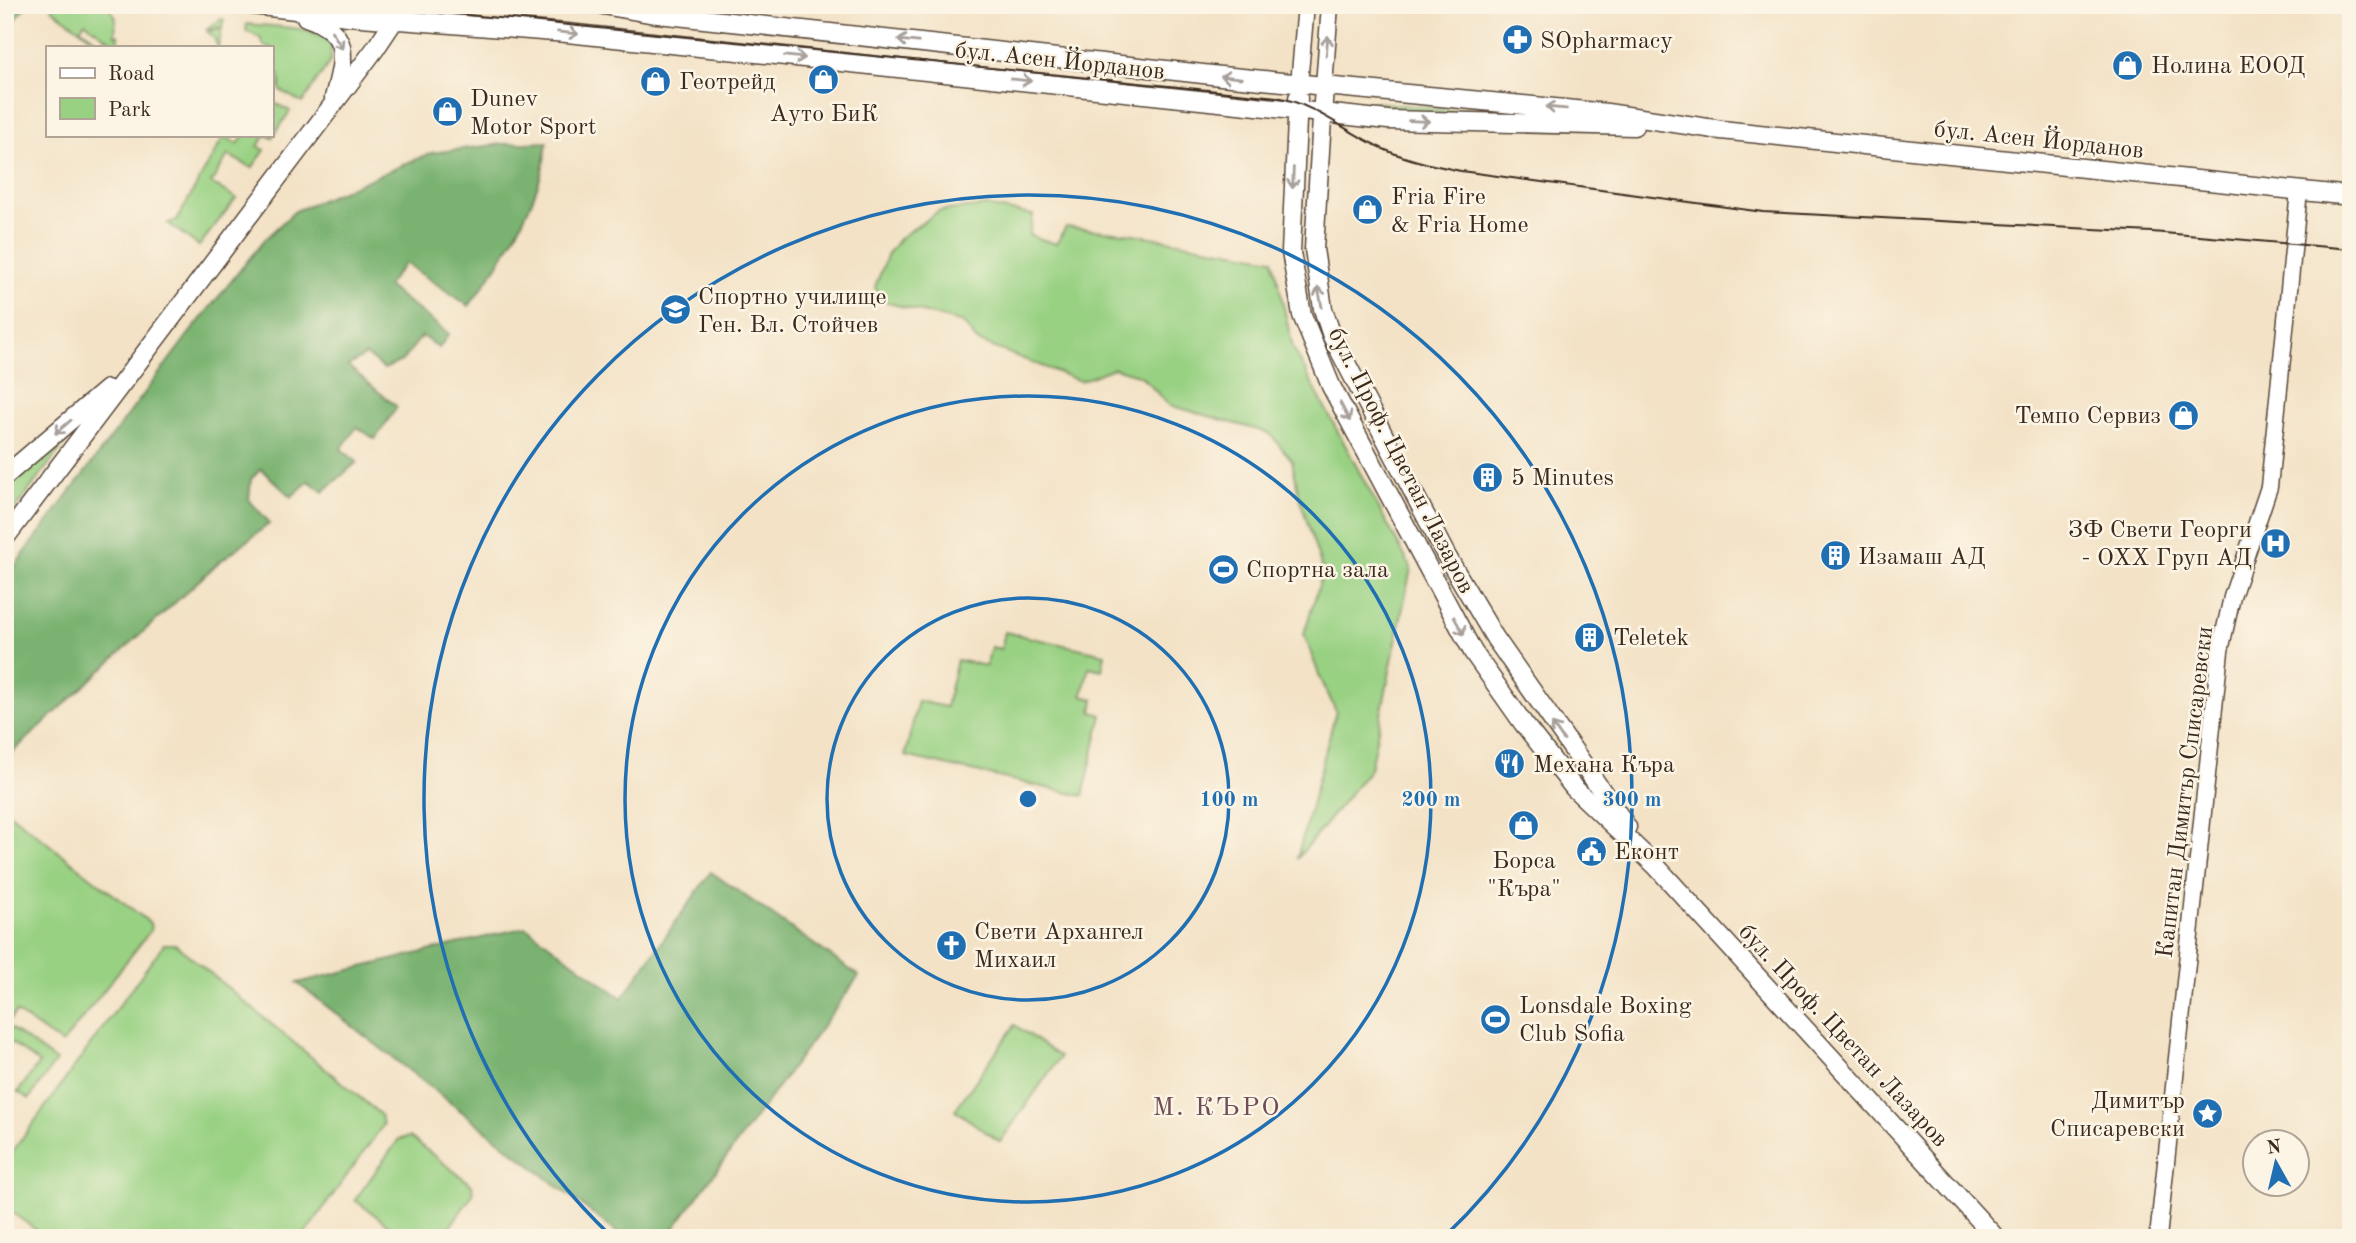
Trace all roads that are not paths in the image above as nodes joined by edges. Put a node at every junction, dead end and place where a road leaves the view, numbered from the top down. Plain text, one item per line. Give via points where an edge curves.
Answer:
1 (252, 5) edge
2 (603, 5) edge
3 (1306, 5) edge
4 (1330, 5) edge
5 (279, 9) junction
6 (396, 12) edge
7 (1299, 84) junction
8 (1324, 86) junction
9 (332, 105) junction
10 (1296, 110) junction
11 (1322, 113) junction
12 (1721, 130) junction
13 (2299, 191) junction
14 (2351, 196) edge
15 (134, 366) junction
16 (5, 477) edge
17 (5, 538) edge
18 (1656, 866) junction
19 (1996, 1238) edge
20 (2158, 1238) edge

1 - 5 main road
7 -> 2 main road, бул. Асен Йорданов
3 - 7 street, бул. Проф. Цветан Лазаров
8 -> 4 street, бул. Проф. Цветан Лазаров
5 - 6 main road, бул. Асен Йорданов
5 -> 9 main road via 322,23 339,39 344,54
6 - 9 main road via 375,49
6 -> 10 main road, бул. Асен Йорданов
7 - 8 main road, бул. Асен Йорданов
7 - 10 main road, бул. Проф. Цветан Лазаров
8 - 11 main road, бул. Проф. Цветан Лазаров
12 -> 8 main road, бул. Асен Йорданов via 1607,113
9 - 15 main road
10 - 11 main road, бул. Асен Йорданов
10 -> 18 main road, бул. Проф. Цветан Лазаров via 1291,252 1311,340 1331,386 1473,652 1574,788
11 -> 12 main road, бул. Асен Йорданов via 1388,120
18 -> 11 main road, бул. Проф. Цветан Лазаров via 1495,638 1446,555 1332,337 1314,249
12 - 13 main road, бул. Асен Йорданов
13 - 14 main road, бул. Асен Йорданов
13 - 20 street, Капитан Димитър Списаревски via 2269,487 2232,597 2220,651
15 -> 16 main road
15 - 17 main road
18 - 19 main road, бул. Проф. Цветан Лазаров

